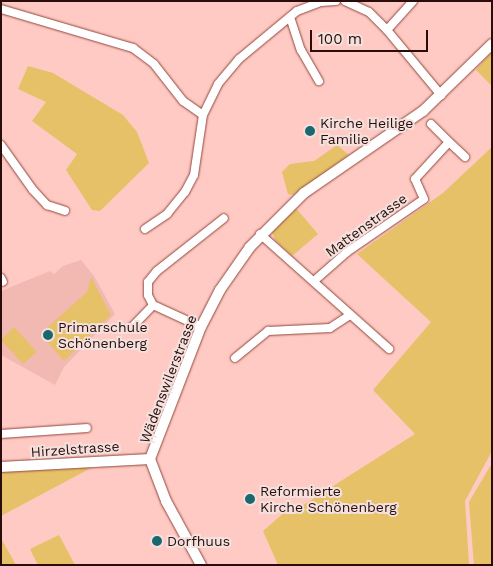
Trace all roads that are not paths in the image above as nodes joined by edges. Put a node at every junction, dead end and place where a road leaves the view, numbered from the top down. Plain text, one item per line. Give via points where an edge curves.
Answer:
1 (336, 1) edge
2 (345, 1) edge
3 (413, 1) edge
4 (1, 9) edge
5 (290, 17) junction
6 (387, 30) junction
7 (492, 44) edge
8 (318, 81) dead end
9 (441, 95) junction
10 (203, 115) junction
11 (431, 124) dead end
12 (449, 142) junction
13 (1, 144) edge
14 (465, 157) dead end
15 (65, 211) dead end
16 (224, 218) dead end
17 (145, 230) dead end
18 (260, 234) junction
19 (314, 281) junction
20 (153, 305) junction
21 (350, 315) junction
22 (132, 327) dead end
23 (201, 327) junction
24 (389, 348) dead end
25 (235, 358) dead end
26 (87, 428) dead end
27 (1, 434) edge
28 (150, 459) junction
29 (1, 467) edge
30 (201, 565) edge

1 - 5 street via 321,2
2 - 6 street via 369,12
3 - 6 street
4 - 10 street via 133,48 154,64 183,101
5 - 8 street via 301,50
5 - 10 street via 239,58 218,84
6 - 9 street
7 - 9 street, Wädenswilerstrasse
9 - 18 street, Wädenswilerstrasse via 402,128 304,193
10 - 17 street via 194,175 185,192 166,214
11 - 12 street
12 - 14 street
12 - 19 street, Mattenstrasse via 415,179 424,199 347,252
13 - 15 street via 47,205
16 - 20 street via 157,271 148,282 148,294
18 - 19 street
18 - 23 street, Wädenswilerstrasse via 233,268
19 - 21 street
20 - 22 street
20 - 23 street
21 - 24 street
21 - 25 street via 330,328 268,331
23 - 28 street, Wädenswilerstrasse
26 - 27 street
28 - 29 street, Hirzelstrasse
28 - 30 street via 166,501

